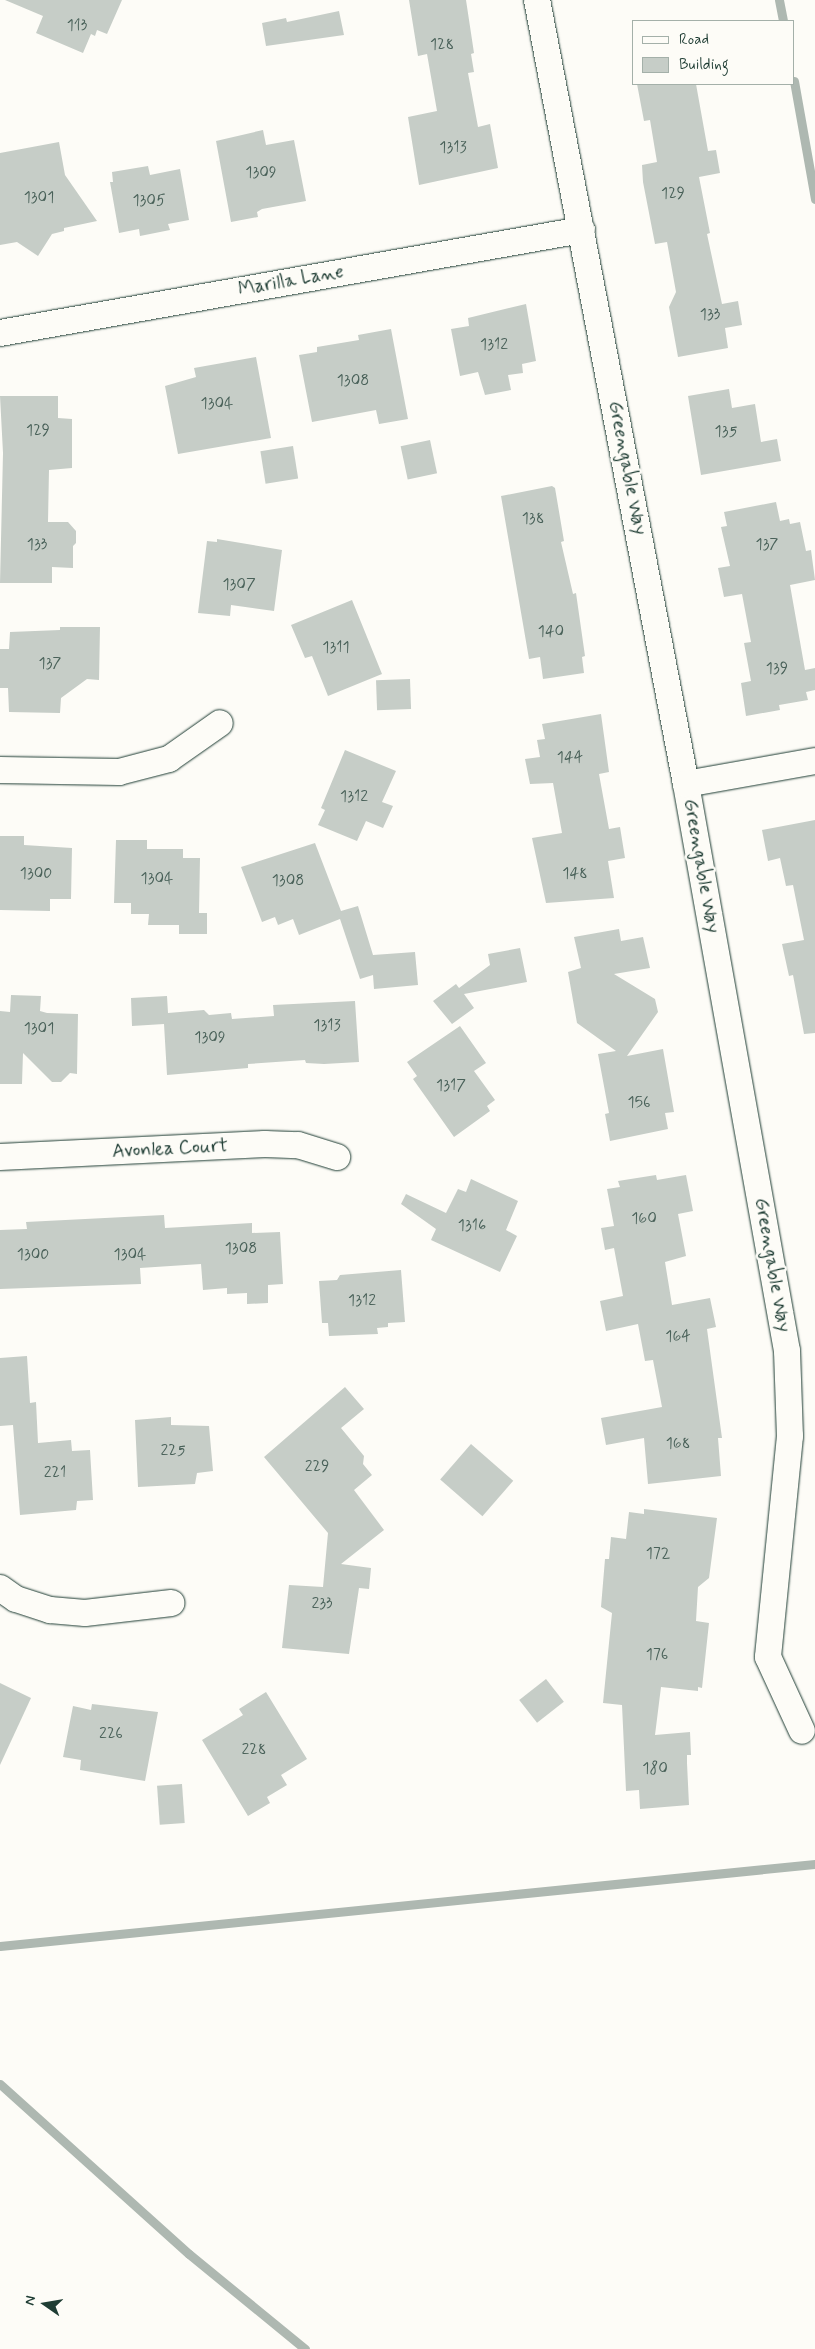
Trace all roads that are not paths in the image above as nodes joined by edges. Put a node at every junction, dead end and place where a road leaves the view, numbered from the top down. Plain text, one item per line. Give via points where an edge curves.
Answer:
1 (537, 0) edge
2 (582, 230) junction
3 (0, 333) edge
4 (220, 724) dead end
5 (815, 762) edge
6 (0, 770) edge
7 (686, 784) junction
8 (0, 1157) edge
9 (338, 1158) dead end
10 (0, 1588) edge
11 (171, 1604) dead end
12 (802, 1731) dead end

1 - 2 street, Greengable Way
2 - 3 street, Marilla Lane
2 - 7 street, Greengable Way
4 - 6 street via 169,759 119,772
5 - 7 street
7 - 12 street, Greengable Way via 787,1350 790,1436 768,1656
8 - 9 street, Avonlea Court via 298,1144
10 - 11 street via 16,1599 50,1610 85,1613

